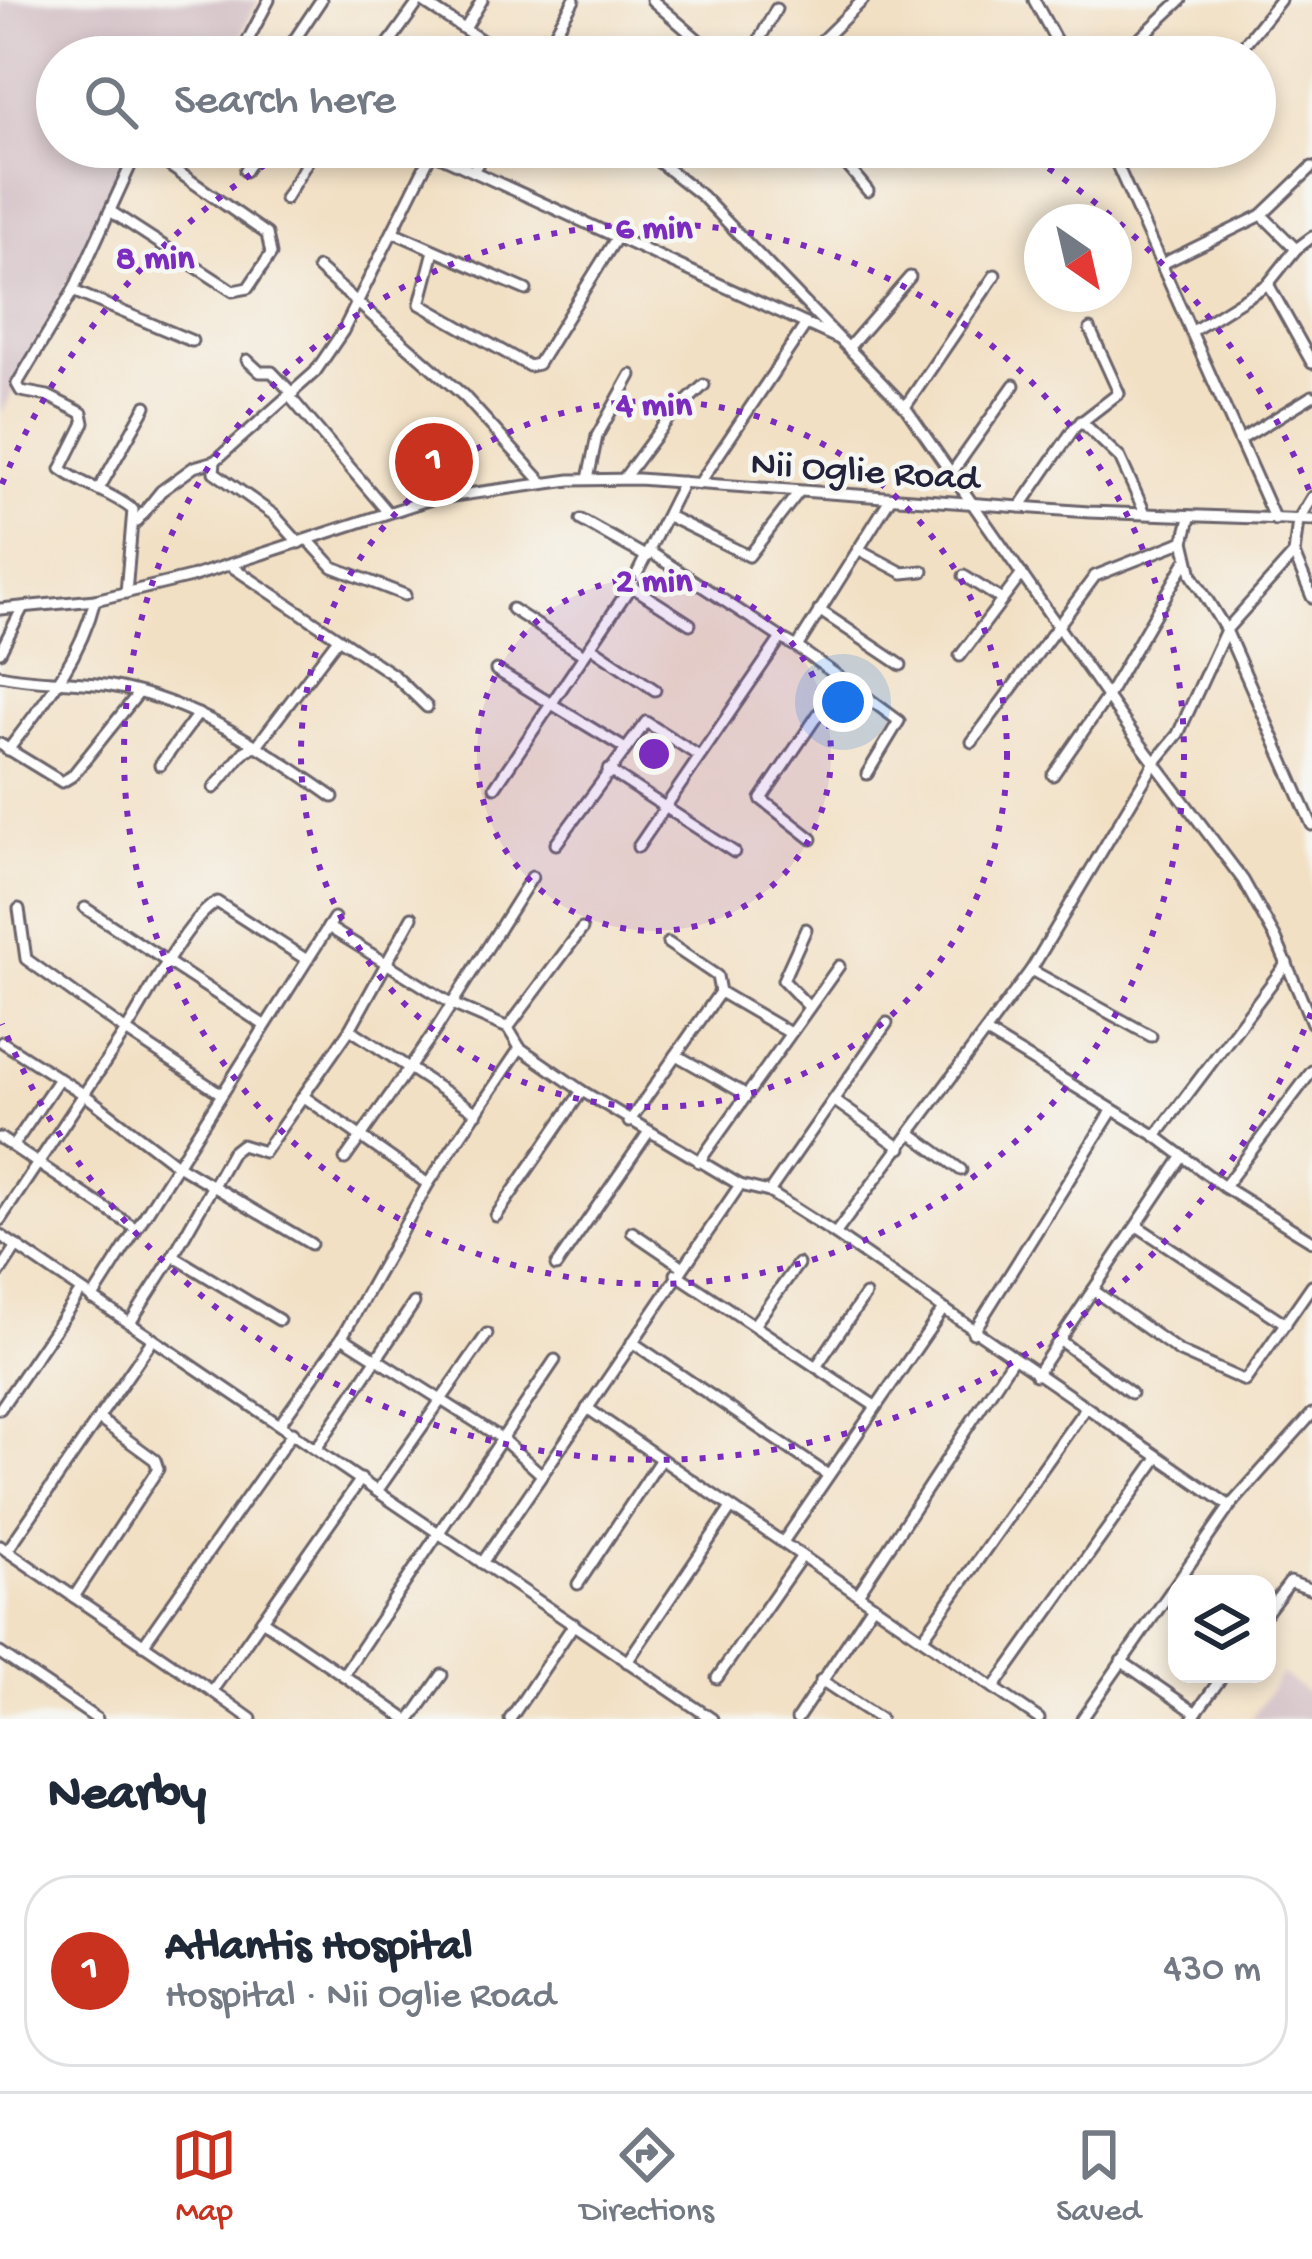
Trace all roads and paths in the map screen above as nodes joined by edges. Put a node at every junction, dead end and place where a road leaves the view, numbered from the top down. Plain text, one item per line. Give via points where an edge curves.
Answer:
1 (268, 0) edge
2 (322, 0) edge
3 (420, 0) edge
4 (482, 0) edge
5 (574, 0) edge
6 (652, 0) edge
7 (863, 0) edge
8 (1034, 0) edge
9 (1181, 0) edge
10 (1280, 0) edge
11 (664, 4) edge
12 (776, 9) dead end
13 (464, 29) junction
14 (250, 36) edge
15 (297, 36) edge
16 (394, 36) edge
17 (475, 36) edge
18 (553, 36) edge
19 (697, 36) edge
20 (764, 36) edge
21 (826, 36) edge
22 (1054, 36) edge
23 (1142, 36) edge
24 (1251, 36) edge
25 (1312, 167) edge
26 (129, 168) edge
27 (173, 168) edge
28 (247, 168) edge
29 (303, 168) edge
30 (424, 168) edge
31 (467, 168) edge
32 (475, 168) edge
33 (671, 168) edge
34 (849, 168) edge
35 (1118, 168) edge
36 (245, 171) dead end
37 (473, 171) junction
38 (868, 191) dead end
39 (285, 199) dead end
40 (110, 211) junction
41 (1262, 215) junction
42 (393, 232) junction
43 (616, 237) junction
44 (1312, 237) edge
45 (1296, 248) junction
46 (434, 251) junction
47 (1162, 264) junction
48 (318, 268) dead end
49 (995, 275) dead end
50 (910, 277) dead end
51 (1268, 284) junction
52 (526, 290) dead end
53 (73, 291) junction
54 (357, 298) junction
55 (806, 324) junction
56 (1090, 329) dead end
57 (1191, 332) junction
58 (192, 341) dead end
59 (846, 344) junction
60 (247, 359) dead end
61 (1312, 363) edge
62 (631, 375) dead end
63 (704, 385) dead end
64 (1014, 386) dead end
65 (291, 395) junction
66 (1312, 396) edge
67 (146, 406) dead end
68 (905, 407) junction
69 (1081, 421) junction
70 (1240, 440) junction
71 (215, 460) junction
72 (953, 471) junction
73 (624, 478) junction
74 (588, 479) junction
75 (683, 482) junction
76 (543, 483) junction
77 (699, 484) junction
78 (100, 487) junction
79 (798, 493) junction
80 (1312, 497) edge
81 (890, 499) junction
82 (972, 503) junction
83 (1020, 507) junction
84 (386, 510) junction
85 (1145, 514) junction
86 (668, 516) junction
87 (1190, 518) junction
88 (581, 520) dead end
89 (1275, 520) junction
90 (1298, 520) junction
91 (1312, 520) edge
92 (135, 522) junction
93 (1184, 541) junction
94 (304, 542) junction
95 (858, 549) junction
96 (1294, 554) junction
97 (649, 555) junction
98 (1186, 559) junction
99 (231, 566) junction
100 (923, 571) dead end
101 (1022, 574) junction
102 (964, 576) dead end
103 (631, 586) junction
104 (126, 593) junction
105 (405, 595) dead end
106 (1312, 597) edge
107 (95, 600) junction
108 (1002, 600) junction
109 (23, 608) junction
110 (0, 609) edge
111 (512, 609) dead end
112 (819, 610) junction
113 (690, 624) dead end
114 (1058, 624) junction
115 (1226, 630) junction
116 (782, 638) junction
117 (338, 640) junction
118 (797, 647) junction
119 (587, 651) junction
120 (0, 652) edge
121 (960, 656) dead end
122 (901, 664) dead end
123 (496, 670) dead end
124 (0, 675) edge
125 (842, 680) junction
126 (60, 682) junction
127 (655, 690) dead end
128 (137, 695) junction
129 (1107, 697) junction
130 (553, 702) junction
131 (427, 706) dead end
132 (198, 714) junction
133 (972, 742) dead end
134 (258, 744) junction
135 (4, 747) edge
136 (624, 748) junction
137 (699, 756) junction
138 (1155, 762) junction
139 (160, 765) dead end
140 (608, 770) junction
141 (867, 774) dead end
142 (1053, 776) dead end
143 (495, 787) dead end
144 (214, 788) dead end
145 (333, 797) dead end
146 (663, 807) junction
147 (1312, 825) edge
148 (812, 839) dead end
149 (556, 844) dead end
150 (638, 848) dead end
151 (734, 852) dead end
152 (532, 877) dead end
153 (86, 908) dead end
154 (19, 909) dead end
155 (412, 917) dead end
156 (582, 929) dead end
157 (806, 929) dead end
158 (668, 943) dead end
159 (307, 960) junction
160 (1287, 963) junction
161 (169, 964) junction
162 (838, 966) dead end
163 (389, 967) junction
164 (1030, 970) junction
165 (719, 992) junction
166 (452, 1004) junction
167 (809, 1007) junction
168 (887, 1023) dead end
169 (1312, 1023) edge
170 (264, 1025) junction
171 (508, 1028) junction
172 (350, 1029) junction
173 (126, 1030) junction
174 (790, 1034) junction
175 (987, 1034) junction
176 (1151, 1036) dead end
177 (2, 1042) edge
178 (520, 1048) junction
179 (676, 1055) junction
180 (410, 1069) junction
181 (1312, 1071) edge
182 (58, 1080) junction
183 (582, 1091) junction
184 (220, 1093) junction
185 (85, 1095) junction
186 (747, 1095) junction
187 (303, 1096) junction
188 (836, 1101) junction
189 (477, 1112) junction
190 (1112, 1112) junction
191 (629, 1122) junction
192 (648, 1133) junction
193 (912, 1134) junction
194 (365, 1136) junction
195 (1156, 1136) junction
196 (0, 1138) edge
197 (13, 1146) junction
198 (901, 1148) junction
199 (1183, 1156) junction
200 (345, 1159) dead end
201 (699, 1162) junction
202 (39, 1163) junction
203 (174, 1163) junction
204 (961, 1170) dead end
205 (211, 1183) junction
206 (428, 1184) junction
207 (740, 1185) junction
208 (1224, 1187) junction
209 (769, 1192) junction
210 (496, 1216) dead end
211 (0, 1220) edge
212 (1137, 1226) junction
213 (135, 1228) junction
214 (632, 1232) dead end
215 (835, 1234) junction
216 (0, 1235) edge
217 (1312, 1241) edge
218 (311, 1244) dead end
219 (17, 1246) junction
220 (173, 1256) junction
221 (798, 1264) dead end
222 (556, 1266) dead end
223 (679, 1270) junction
224 (0, 1273) edge
225 (1312, 1286) edge
226 (1093, 1291) junction
227 (81, 1292) junction
228 (865, 1295) dead end
229 (92, 1299) junction
230 (414, 1303) dead end
231 (942, 1311) junction
232 (279, 1320) dead end
233 (130, 1323) junction
234 (1286, 1324) junction
235 (754, 1325) junction
236 (973, 1333) junction
237 (487, 1334) dead end
238 (342, 1337) junction
239 (154, 1339) junction
240 (1059, 1340) junction
241 (632, 1342) junction
242 (380, 1356) junction
243 (555, 1360) dead end
244 (1012, 1360) junction
245 (816, 1366) junction
246 (1036, 1375) junction
247 (1131, 1393) dead end
248 (442, 1398) junction
249 (875, 1406) junction
250 (1086, 1406) junction
251 (587, 1408) junction
252 (0, 1409) edge
253 (1312, 1414) edge
254 (99, 1419) junction
255 (280, 1424) junction
256 (293, 1432) junction
257 (501, 1438) junction
258 (316, 1449) junction
259 (661, 1459) junction
260 (1157, 1459) junction
261 (542, 1475) junction
262 (828, 1475) junction
263 (361, 1479) junction
264 (378, 1490) junction
265 (1230, 1506) junction
266 (731, 1508) junction
267 (437, 1532) junction
268 (783, 1542) junction
269 (3, 1549) edge
270 (802, 1556) junction
271 (482, 1563) junction
272 (578, 1584) dead end
273 (1312, 1590) edge
274 (858, 1594) junction
275 (74, 1597) junction
276 (1276, 1600) edge
277 (873, 1605) junction
278 (262, 1620) junction
279 (574, 1624) junction
280 (923, 1638) junction
281 (143, 1646) junction
282 (0, 1653) edge
283 (1121, 1661) junction
284 (627, 1662) junction
285 (343, 1675) junction
286 (442, 1675) dead end
287 (717, 1678) dead end
288 (821, 1680) junction
289 (1218, 1683) edge
290 (994, 1688) junction
291 (212, 1691) junction
292 (232, 1706) junction
293 (1194, 1716) edge
294 (97, 1719) edge
295 (223, 1719) edge
296 (251, 1719) edge
297 (408, 1719) edge
298 (510, 1719) edge
299 (712, 1719) edge
300 (797, 1719) edge
301 (880, 1719) edge
302 (1039, 1719) edge
303 (1082, 1719) edge

1 - 14 street
2 - 15 street
3 - 13 street
3 - 16 street
4 - 13 street
5 - 18 street
6 - 11 street
7 - 21 street
8 - 22 street
9 - 23 street
10 - 24 street
11 - 19 street
12 - 20 street
13 - 17 street
25 - 41 street
26 - 40 street
27 - 40 street via 267,234 272,254 248,288 233,291
28 - 36 street
29 - 39 street
30 - 42 street
31 - 37 street
32 - 37 street
33 - 59 street
34 - 38 street
35 - 47 street
37 - 43 street
40 - 53 street
41 - 45 street
41 - 47 street
42 - 46 street
42 - 54 street
43 - 46 street via 538,364 529,366 420,304
43 - 55 street
44 - 45 street
45 - 51 street
46 - 52 street
47 - 57 street
48 - 54 street
49 - 68 street
50 - 59 street
51 - 57 street
51 - 61 street
53 - 58 street
53 - 78 street via 17,388 82,413 61,469
54 - 65 street via 333,348
54 - 76 street
55 - 59 street
55 - 77 street
56 - 69 street via 1119,393
57 - 70 street
59 - 68 street
60 - 65 street
62 - 74 street via 597,436
63 - 73 street
64 - 72 street
65 - 71 street
65 - 84 street
66 - 70 street
67 - 78 street
68 - 72 street
69 - 83 street
69 - 85 street via 1115,451
70 - 89 street
71 - 92 street via 161,491
71 - 94 street via 214,472
72 - 82 street
73 - 74 street, Nii Oglie Road
73 - 75 street, Nii Oglie Road
74 - 76 street, Nii Oglie Road
75 - 77 street, Nii Oglie Road
75 - 86 street
76 - 84 street, Nii Oglie Road
77 - 79 street, Nii Oglie Road
78 - 92 street via 133,511
79 - 81 street, Nii Oglie Road
79 - 86 street via 749,556
80 - 90 street
81 - 82 street, Nii Oglie Road
81 - 95 street
82 - 83 street, Nii Oglie Road
82 - 101 street
83 - 85 street, Nii Oglie Road
84 - 94 street, Nii Oglie Road
85 - 87 street, Nii Oglie Road
86 - 97 street
87 - 89 street, Nii Oglie Road
87 - 93 street
88 - 97 street
89 - 90 street, Nii Oglie Road
90 - 91 street, Nii Oglie Road
90 - 96 street
92 - 104 street
93 - 98 street
93 - 114 street via 1102,570
94 - 99 street, Nii Oglie Road
94 - 105 street via 333,567
95 - 100 street via 903,573
95 - 112 street
96 - 106 street
96 - 115 street
97 - 103 street
97 - 116 street
98 - 115 street
98 - 129 street
99 - 104 street, Nii Oglie Road
99 - 117 street
101 - 108 street
101 - 114 street
102 - 108 street
103 - 113 street
103 - 119 street
104 - 107 street, Nii Oglie Road
107 - 109 street, Nii Oglie Road
107 - 126 street
108 - 121 street
109 - 110 street, Nii Oglie Road
109 - 120 street
111 - 119 street
112 - 118 street
112 - 122 street
114 - 129 street
114 - 133 street
115 - 138 street via 1178,734
115 - 147 street
116 - 118 street
116 - 137 street
117 - 131 street
117 - 134 street
118 - 125 street
119 - 127 street
119 - 130 street
123 - 130 street
124 - 126 street
125 - 141 street via 899,721
125 - 148 street via 761,799
126 - 128 street
126 - 135 street
128 - 132 street
128 - 135 street via 62,782
129 - 138 street
129 - 142 street
130 - 136 street
130 - 143 street
132 - 134 street
132 - 139 street
134 - 144 street
134 - 145 street
136 - 137 street via 646,722
136 - 140 street
137 - 146 street
138 - 160 street via 1260,909
138 - 164 street
140 - 146 street
140 - 149 street
146 - 150 street
146 - 151 street
152 - 166 street
153 - 161 street
154 - 173 street via 26,958
155 - 163 street
156 - 171 street
157 - 167 street via 783,980
158 - 165 street via 717,976
159 - 161 street via 217,902
159 - 163 street via 331,923
159 - 170 street
160 - 169 street
160 - 195 street
161 - 170 street
161 - 173 street
162 - 167 street
163 - 166 street
163 - 172 street
164 - 175 street
164 - 176 street
165 - 174 street
165 - 179 street
166 - 171 street
166 - 180 street
167 - 174 street
168 - 188 street
170 - 184 street
171 - 178 street
172 - 180 street
172 - 187 street
173 - 184 street
173 - 185 street
174 - 186 street
175 - 190 street
175 - 193 street
177 - 182 street
178 - 183 street
178 - 189 street
179 - 186 street
179 - 191 street
180 - 189 street
180 - 194 street
181 - 208 street
182 - 185 street
182 - 197 street
183 - 191 street
183 - 210 street
184 - 203 street
185 - 202 street
185 - 203 street
186 - 201 street
187 - 194 street
187 - 205 street via 264,1152 236,1148
188 - 198 street
188 - 209 street
189 - 206 street
190 - 195 street
190 - 236 street
191 - 192 street
192 - 201 street
192 - 222 street
193 - 198 street
193 - 204 street
194 - 200 street
194 - 206 street
195 - 199 street
196 - 197 street
197 - 202 street
198 - 215 street
199 - 208 street
199 - 212 street
201 - 207 street
202 - 211 street
202 - 213 street
203 - 205 street
203 - 213 street
205 - 218 street
205 - 220 street
206 - 238 street
207 - 209 street
207 - 223 street
208 - 217 street
209 - 215 street
212 - 226 street
212 - 234 street
213 - 229 street
214 - 223 street
215 - 231 street
216 - 219 street
219 - 224 street
219 - 227 street
220 - 232 street
220 - 233 street
221 - 235 street
223 - 235 street
223 - 241 street
225 - 234 street
226 - 234 street via 1180,1352 1246,1381
226 - 240 street
227 - 229 street
227 - 252 street
228 - 245 street
229 - 233 street
230 - 242 street
231 - 236 street
231 - 249 street
233 - 239 street
235 - 245 street
236 - 244 street
237 - 248 street
238 - 242 street
238 - 255 street
239 - 254 street
239 - 255 street
240 - 246 street
240 - 247 street
241 - 251 street
241 - 262 street
242 - 248 street
242 - 258 street
243 - 257 street
244 - 246 street
244 - 274 street
245 - 249 street
246 - 250 street
248 - 257 street
248 - 264 street
249 - 262 street
250 - 260 street
250 - 280 street
251 - 259 street
251 - 261 street
253 - 265 street
254 - 269 street
254 - 275 street via 158,1468
255 - 256 street
256 - 258 street
256 - 281 street
257 - 261 street
257 - 267 street
258 - 263 street
259 - 266 street
259 - 272 street
260 - 265 street
260 - 290 street
261 - 271 street
262 - 268 street
263 - 264 street
263 - 278 street
264 - 267 street
265 - 283 street
266 - 268 street
266 - 284 street
267 - 271 street
267 - 285 street
268 - 270 street
269 - 275 street
270 - 274 street
270 - 287 street
271 - 279 street
273 - 276 street via 1290,1582
274 - 277 street
275 - 281 street
277 - 280 street
277 - 288 street
278 - 285 street
278 - 291 street
279 - 284 street
279 - 298 street
280 - 290 street
281 - 291 street
282 - 294 street
283 - 293 street
283 - 303 street
284 - 299 street
285 - 297 street
286 - 297 street
288 - 300 street
288 - 301 street
289 - 293 street
290 - 302 street
291 - 292 street
292 - 295 street
292 - 296 street

